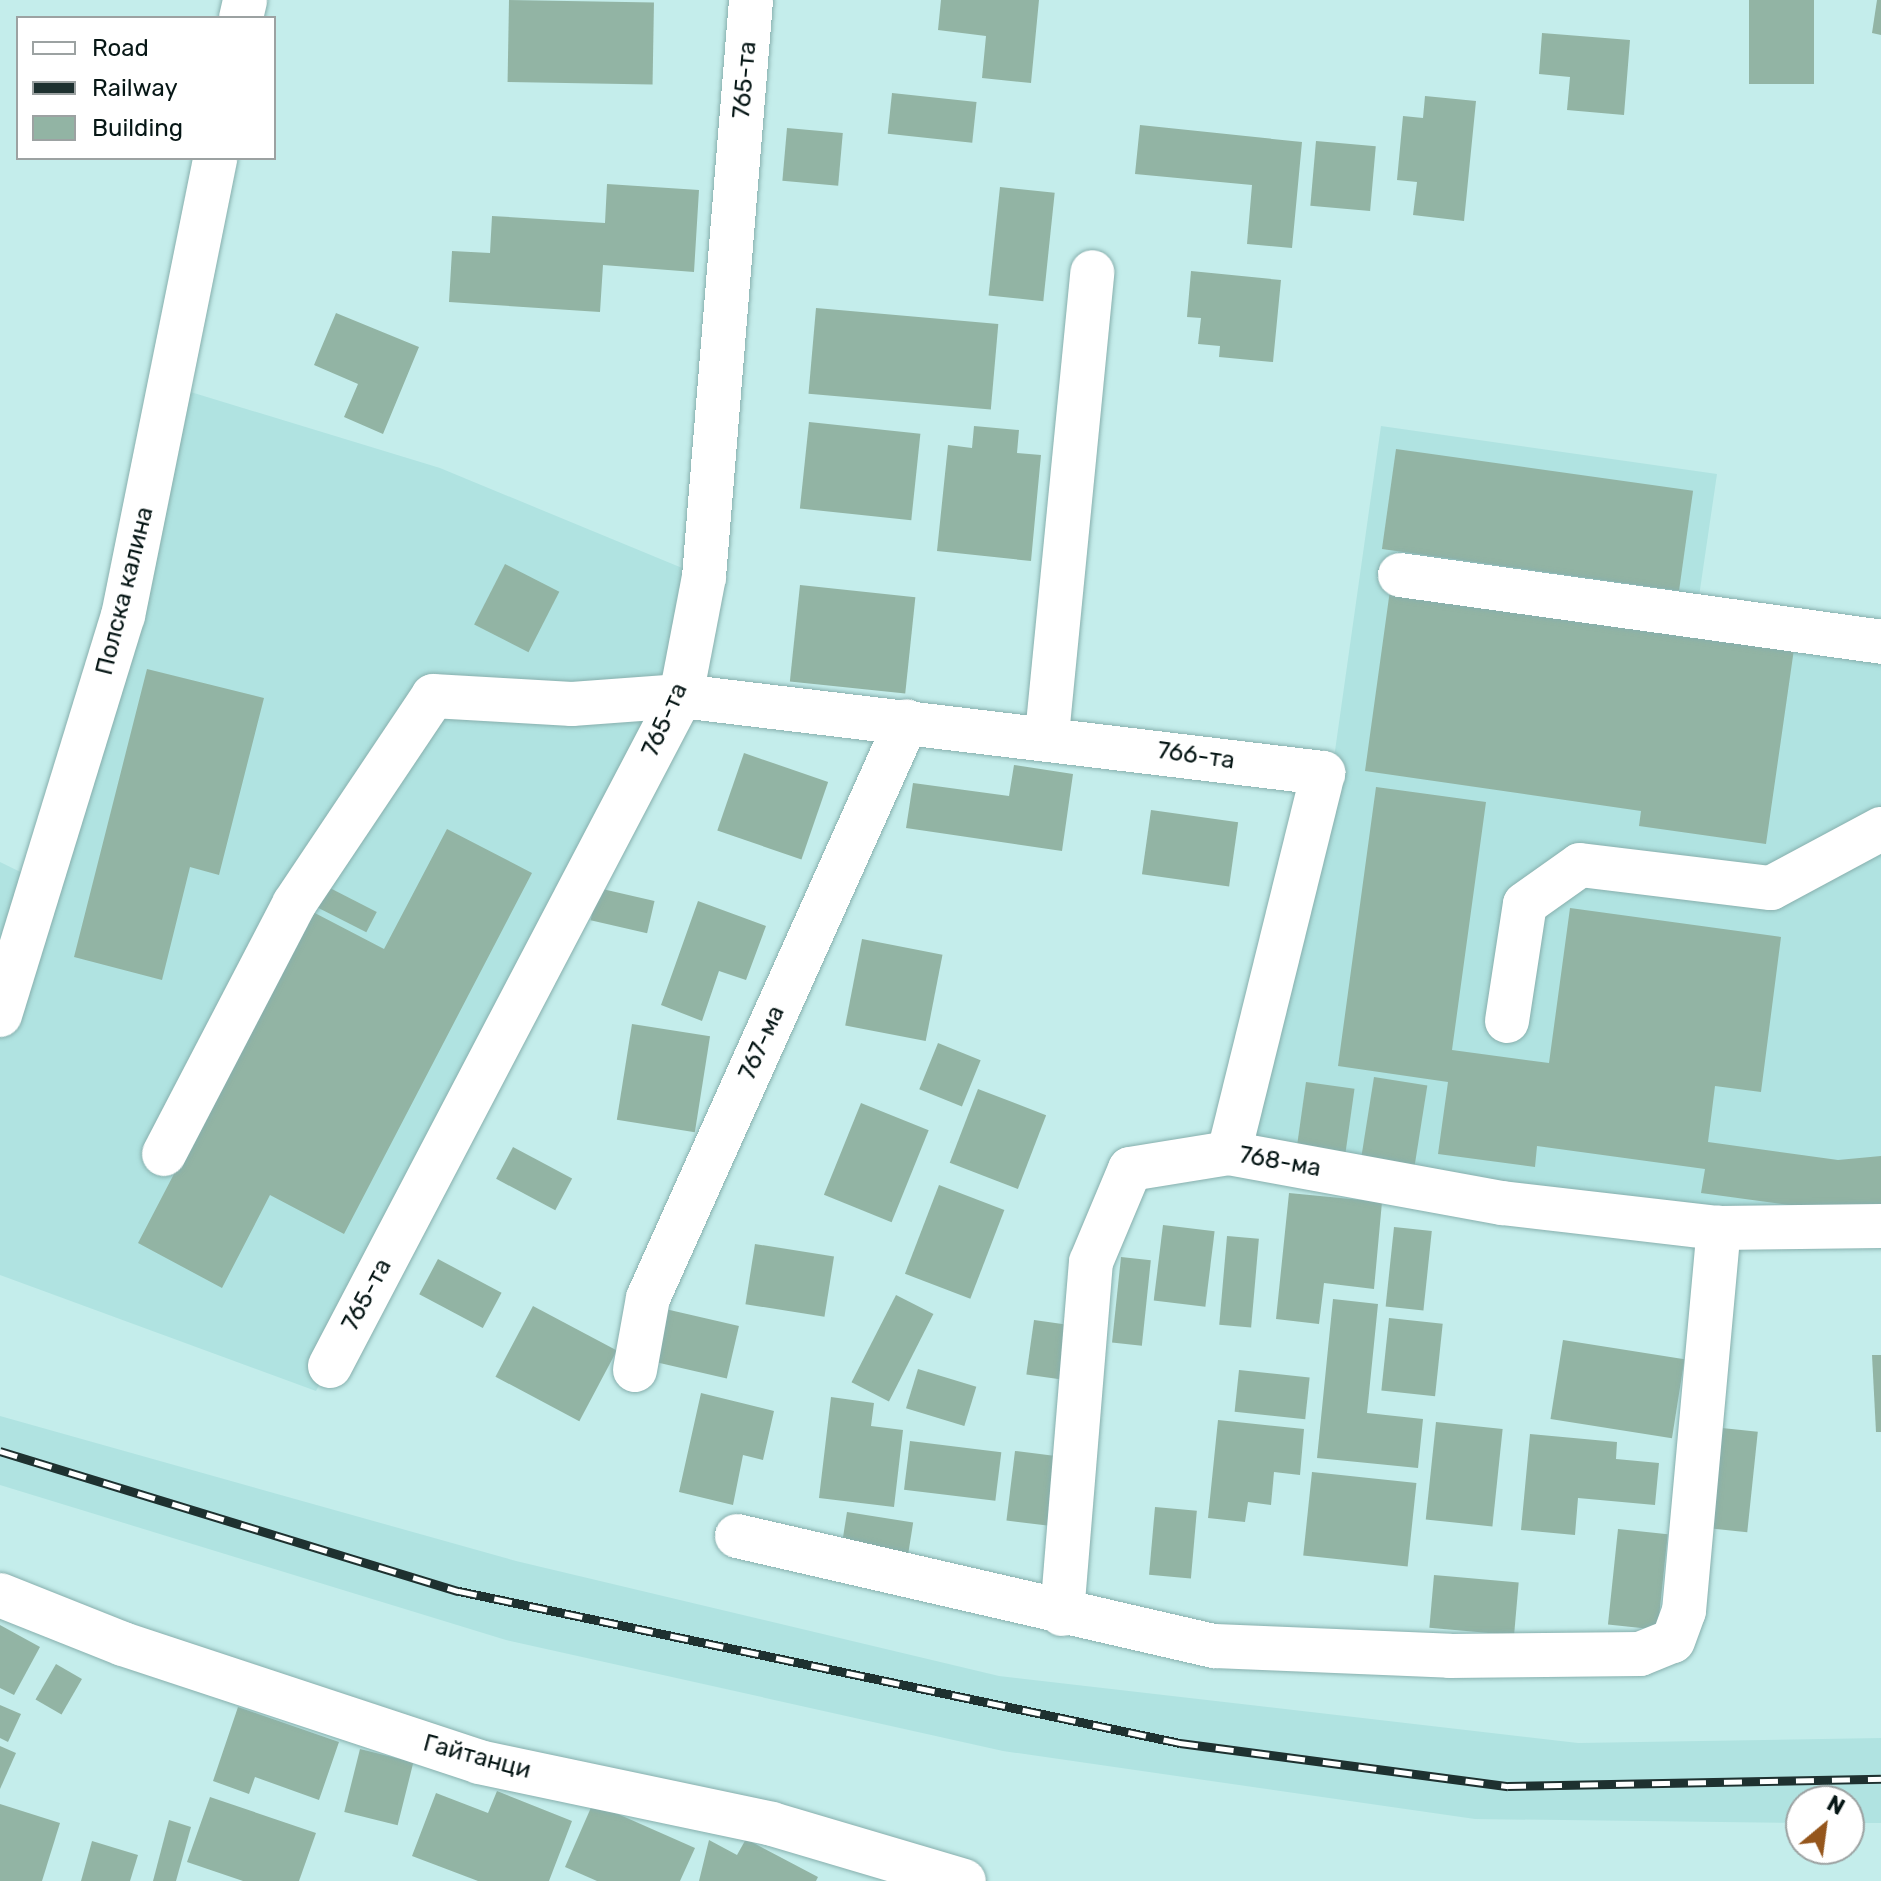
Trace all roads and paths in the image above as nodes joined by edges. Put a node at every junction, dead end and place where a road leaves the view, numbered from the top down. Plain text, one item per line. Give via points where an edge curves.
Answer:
1 (751, 0) edge
2 (215, 160) edge
3 (1092, 272) dead end
4 (1400, 575) dead end
5 (1881, 642) edge
6 (681, 696) junction
7 (907, 721) junction
8 (1047, 735) junction
9 (1881, 829) edge
10 (0, 1015) edge
11 (1507, 1021) dead end
12 (1229, 1153) junction
13 (164, 1154) dead end
14 (1881, 1226) edge
15 (1719, 1228) junction
16 (330, 1366) dead end
17 (635, 1370) dead end
18 (737, 1536) dead end
19 (0, 1595) edge
20 (1062, 1614) junction
21 (964, 1881) edge

1 - 6 street, 765-та via 704,577
2 - 10 street, Полска калина via 123,616
3 - 8 street
4 - 5 street
6 - 7 street, 766-та
6 - 13 street, 766-та via 572,704 433,696 294,904
6 - 16 street, 765-та
7 - 8 street, 766-та
7 - 17 street, 767-ма via 648,1298
8 - 12 street, 766-та via 1323,773
9 - 11 street via 1771,888 1580,865 1525,904
12 - 15 street, 768-ма via 1502,1203
12 - 20 street, 768-ма via 1130,1169 1091,1262
14 - 15 street, 768-ма
15 - 20 street via 1684,1611 1673,1641 1640,1654 1450,1656 1215,1646
18 - 20 street
19 - 21 street, Гайтанци via 123,1644 479,1762 772,1824

